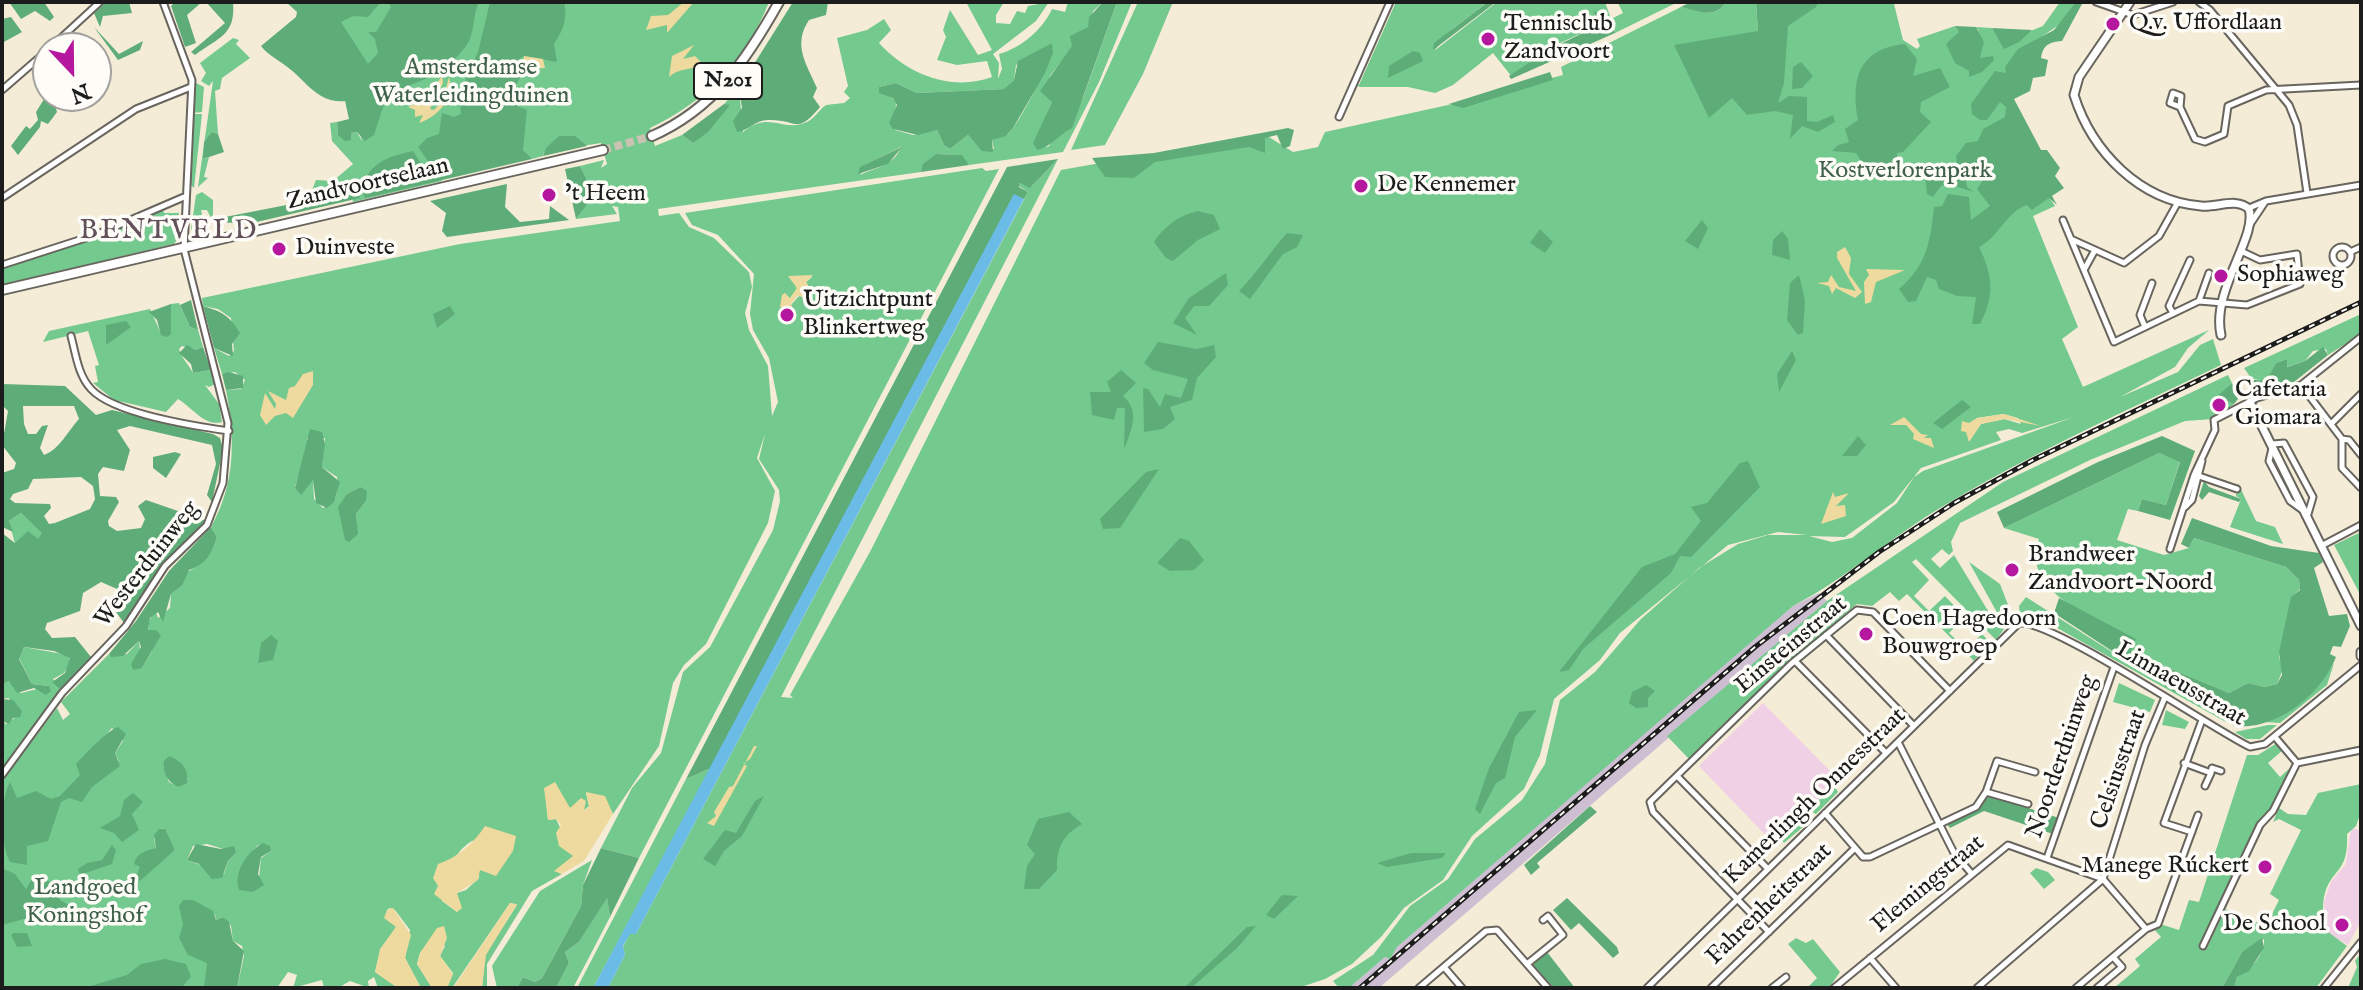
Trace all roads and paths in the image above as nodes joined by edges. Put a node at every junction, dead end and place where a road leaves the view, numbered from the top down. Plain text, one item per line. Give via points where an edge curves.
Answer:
1 (100, 2) edge
2 (163, 2) edge
3 (779, 2) edge
4 (1390, 2) edge
5 (2096, 2) edge
6 (2130, 2) edge
7 (2173, 2) edge
8 (2199, 2) edge
9 (2217, 2) edge
10 (2210, 10) junction
11 (2125, 13) junction
12 (67, 32) edge
13 (32, 64) edge
14 (2361, 85) edge
15 (191, 87) junction
16 (2, 90) edge
17 (2280, 91) junction
18 (2180, 107) dead end
19 (1339, 117) dead end
20 (652, 136) tunnel mouth
21 (603, 150) tunnel mouth
22 (2361, 185) edge
23 (2307, 193) junction
24 (184, 197) junction
25 (2, 198) edge
26 (2266, 201) junction
27 (2178, 202) junction
28 (2249, 209) junction
29 (2063, 220) dead end
30 (2250, 224) junction
31 (2071, 239) junction
32 (2361, 247) edge
33 (184, 249) junction
34 (2095, 250) junction
35 (2239, 250) junction
36 (2350, 252) dead end
37 (2190, 260) dead end
38 (2, 265) edge
39 (2083, 271) junction
40 (2209, 273) dead end
41 (2152, 283) dead end
42 (2, 290) edge
43 (2199, 301) junction
44 (2220, 303) junction
45 (2173, 313) junction
46 (2145, 327) junction
47 (2221, 335) dead end
48 (71, 336) dead end
49 (2361, 337) edge
50 (2301, 385) junction
51 (2361, 394) edge
52 (2250, 402) junction
53 (2332, 423) junction
54 (229, 431) junction
55 (2342, 439) junction
56 (2273, 444) junction
57 (2361, 455) edge
58 (2197, 476) junction
59 (2361, 488) edge
60 (2237, 489) dead end
61 (2308, 514) junction
62 (2361, 525) edge
63 (2323, 545) junction
64 (2170, 549) dead end
65 (2361, 626) edge
66 (2010, 631) joint
67 (1826, 635) junction
68 (1795, 661) junction
69 (2361, 665) edge
70 (2114, 667) junction
71 (1950, 691) junction
72 (2165, 697) junction
73 (2202, 720) junction
74 (1914, 726) junction
75 (2275, 737) junction
76 (1898, 741) junction
77 (2361, 750) edge
78 (1886, 753) junction
79 (2184, 763) junction
80 (2297, 763) junction
81 (2221, 771) dead end
82 (2035, 772) dead end
83 (2211, 773) junction
84 (2, 775) edge
85 (1677, 776) junction
86 (2205, 786) dead end
87 (1986, 792) junction
88 (2028, 804) dead end
89 (1825, 813) junction
90 (2198, 815) dead end
91 (1940, 823) junction
92 (2192, 832) junction
93 (1855, 848) junction
94 (2047, 858) junction
95 (1768, 869) junction
96 (1971, 873) junction
97 (2103, 879) junction
98 (1738, 898) junction
99 (1543, 920) dead end
100 (2146, 929) junction
101 (1769, 932) junction
102 (2361, 942) edge
103 (2203, 946) dead end
104 (2113, 957) junction
105 (1870, 958) junction
106 (1527, 964) junction
107 (1444, 967) junction
108 (1786, 977) dead end
109 (1419, 988) edge
110 (1462, 988) edge
111 (1548, 988) edge
112 (1647, 988) edge
113 (1711, 988) edge
114 (1772, 988) edge
115 (1834, 988) edge
116 (1896, 988) edge
117 (1977, 988) edge
118 (2076, 988) edge
119 (2097, 988) edge
120 (2324, 988) edge

1 - 12 street
2 - 15 street, Westerduinweg
3 - 20 main road, N201 via 743,63 720,90 695,112
4 - 19 street
5 - 11 street
6 - 11 main road
7 - 11 street
8 - 10 street
9 - 10 street
10 - 17 street
11 - 27 main road via 2079,77 2074,95 2091,130 2126,175 2149,192
13 - 16 street
14 - 17 street
15 - 24 street, Westerduinweg
15 - 25 street via 136,109
17 - 18 street via 2266,90 2228,106 2224,134 2205,142 2195,139
17 - 23 street via 2297,125
21 - 33 main road, Zandvoortselaan
22 - 23 street
23 - 26 street
24 - 33 street, Westerduinweg
24 - 38 street via 98,234
26 - 28 street
26 - 30 street
27 - 28 main road via 2204,207 2238,203
27 - 34 street via 2159,236 2130,261 2120,263
28 - 30 main road
29 - 31 street
30 - 35 main road
31 - 34 street
31 - 39 street
32 - 36 street
33 - 42 main road, Zandvoortselaan
33 - 54 street, Westerduinweg
34 - 39 street
35 - 44 main road
35 - 44 street via 2260,260 2297,254 2301,279 2297,286 2247,305
37 - 45 street via 2169,306
39 - 46 street via 2114,342
40 - 43 street
41 - 46 street via 2140,315
43 - 44 street
43 - 45 street
44 - 47 main road
45 - 46 street
48 - 54 street via 82,376 98,395 117,406
49 - 50 street
50 - 52 street
50 - 53 street
51 - 53 street
52 - 56 main road
52 - 58 street via 2214,420
53 - 55 street
54 - 84 street, Westerduinweg via 223,483 207,525 165,566 126,626 62,693
55 - 57 street
55 - 59 street via 2342,468
56 - 61 main road
56 - 61 street via 2284,443 2292,452 2313,497
58 - 60 street
58 - 64 street
61 - 63 main road
62 - 63 street
63 - 65 main road
66 - 70 street, Linnaeusstraat via 2019,623 2031,623
66 - 71 street, Kamerlingh Onnesstraat
67 - 68 street, Einsteinstraat
67 - 71 street, Einsteinstraat via 1857,610 1870,610
67 - 74 street
68 - 78 street
68 - 85 street, Einsteinstraat
69 - 75 street, Linnaeusstraat
70 - 72 street, Linnaeusstraat
70 - 94 street, Noorderduinweg
71 - 74 street, Kamerlingh Onnesstraat
72 - 73 street, Linnaeusstraat
72 - 97 street, Celsiusstraat
73 - 75 street, Linnaeusstraat via 2250,747
73 - 79 street
74 - 76 street, Kamerlingh Onnesstraat
75 - 80 street
76 - 78 street, Kamerlingh Onnesstraat
76 - 91 street
77 - 80 street
78 - 89 street, Kamerlingh Onnesstraat
79 - 83 street
79 - 92 street via 2164,823
80 - 103 street via 2260,825
81 - 83 street via 2212,768
82 - 87 street via 1997,761
83 - 86 street
85 - 95 street
85 - 98 street, Einsteinstraat via 1649,807
87 - 88 street
87 - 91 street via 1976,807
89 - 93 street
89 - 95 street, Kamerlingh Onnesstraat
90 - 92 street
91 - 93 street via 1870,857
91 - 96 street
92 - 100 street via 2158,924
93 - 101 street, Fahrenheitstraat
94 - 96 street, Flemingstraat via 2008,845
94 - 97 street, Flemingstraat
95 - 98 street, Kamerlingh Onnesstraat
96 - 105 street, Flemingstraat
97 - 100 street
97 - 117 street
98 - 101 street
98 - 112 street, Kamerlingh Onnesstraat
99 - 106 street via 1548,916 1563,935
100 - 104 street
101 - 113 street, Fahrenheitstraat
102 - 120 street
104 - 118 street
104 - 119 street via 2122,967
105 - 115 street, Flemingstraat
105 - 116 street
106 - 107 street via 1497,930 1486,931
106 - 111 street
107 - 109 street
107 - 110 street
108 - 114 street

